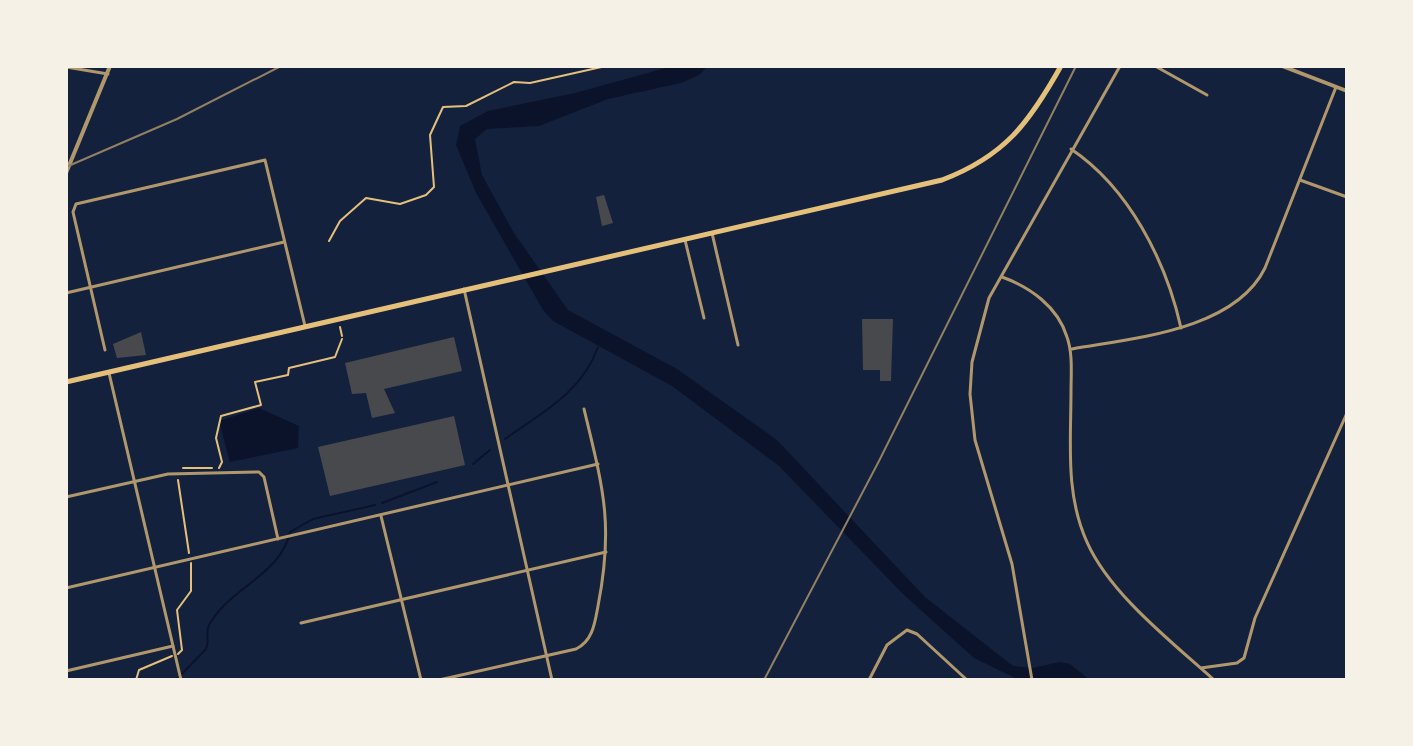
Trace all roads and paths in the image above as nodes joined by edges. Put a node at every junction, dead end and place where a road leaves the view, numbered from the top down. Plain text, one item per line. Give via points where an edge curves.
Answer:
1 (110, 66) edge
2 (606, 66) edge
3 (1061, 66) edge
4 (1120, 66) edge
5 (1155, 66) edge
6 (1282, 66) edge
7 (66, 67) edge
8 (108, 74) junction
9 (1336, 87) junction
10 (1347, 91) edge
11 (1207, 95) dead end
12 (1071, 149) junction
13 (66, 173) edge
14 (1300, 180) junction
15 (1347, 197) edge
16 (712, 233) junction
17 (685, 240) junction
18 (329, 241) dead end
19 (286, 242) junction
20 (1001, 276) junction
21 (90, 287) junction
22 (464, 289) junction
23 (66, 293) edge
24 (704, 318) dead end
25 (305, 326) junction
26 (339, 326) dead end
27 (1181, 328) junction
28 (738, 345) dead end
29 (1070, 349) junction
30 (105, 350) dead end
31 (109, 373) junction
32 (66, 382) edge
33 (584, 409) dead end
34 (1347, 413) edge
35 (598, 464) junction
36 (177, 473) junction
37 (216, 473) junction
38 (135, 481) junction
39 (506, 487) junction
40 (66, 497) edge
41 (381, 516) junction
42 (278, 539) junction
43 (606, 552) junction
44 (190, 560) junction
45 (155, 568) junction
46 (526, 570) junction
47 (66, 588) edge
48 (400, 599) junction
49 (301, 623) dead end
50 (173, 646) junction
51 (175, 655) junction
52 (547, 656) junction
53 (1201, 668) junction
54 (66, 671) edge
55 (136, 680) edge
56 (181, 680) edge
57 (421, 680) edge
58 (439, 680) edge
59 (552, 680) edge
60 (869, 680) edge
61 (967, 680) edge
62 (1032, 680) edge
63 (1214, 680) edge

1 - 8 street
2 - 18 path via 514,82 466,106 443,107 430,135 434,187 400,204 366,198 340,221
3 - 16 main road via 1037,109 1010,142 964,172
4 - 12 street
5 - 11 street
6 - 9 street
7 - 8 street
8 - 13 street
9 - 10 street
9 - 14 street
12 - 20 street
12 - 27 street via 1123,198 1163,272
14 - 15 street
14 - 27 street via 1254,286
16 - 17 main road
16 - 28 street
17 - 22 main road
17 - 24 street
19 - 21 street
19 - 21 street via 265,160 79,201 73,210
19 - 25 street
20 - 29 street via 1045,302 1064,329
20 - 62 street via 975,346 970,410 1012,564
21 - 23 street
21 - 30 street
22 - 25 main road
22 - 39 street
25 - 31 main road
26 - 37 path via 342,337 335,357 255,382 261,405 221,416 216,438 222,462
27 - 29 street
29 - 53 street via 1071,475 1082,529 1107,576
31 - 32 main road
31 - 38 street
33 - 35 street
34 - 53 street via 1255,618 1244,658
35 - 39 street
35 - 43 street via 607,512
36 - 37 street
36 - 38 street
36 - 44 path
37 - 42 street via 262,474
38 - 40 street
38 - 45 street
39 - 41 street
39 - 46 street
41 - 42 street
41 - 48 street
42 - 44 street
43 - 46 street
43 - 52 street via 588,640 576,649
44 - 45 street
44 - 51 path via 191,591 177,610 182,650
45 - 47 street
45 - 50 street
46 - 48 street
46 - 52 street
48 - 49 street
48 - 57 street
50 - 51 street
50 - 54 street
51 - 55 path via 139,670
51 - 56 street
52 - 58 street
52 - 59 street
53 - 63 street
60 - 61 street via 887,645 907,630

